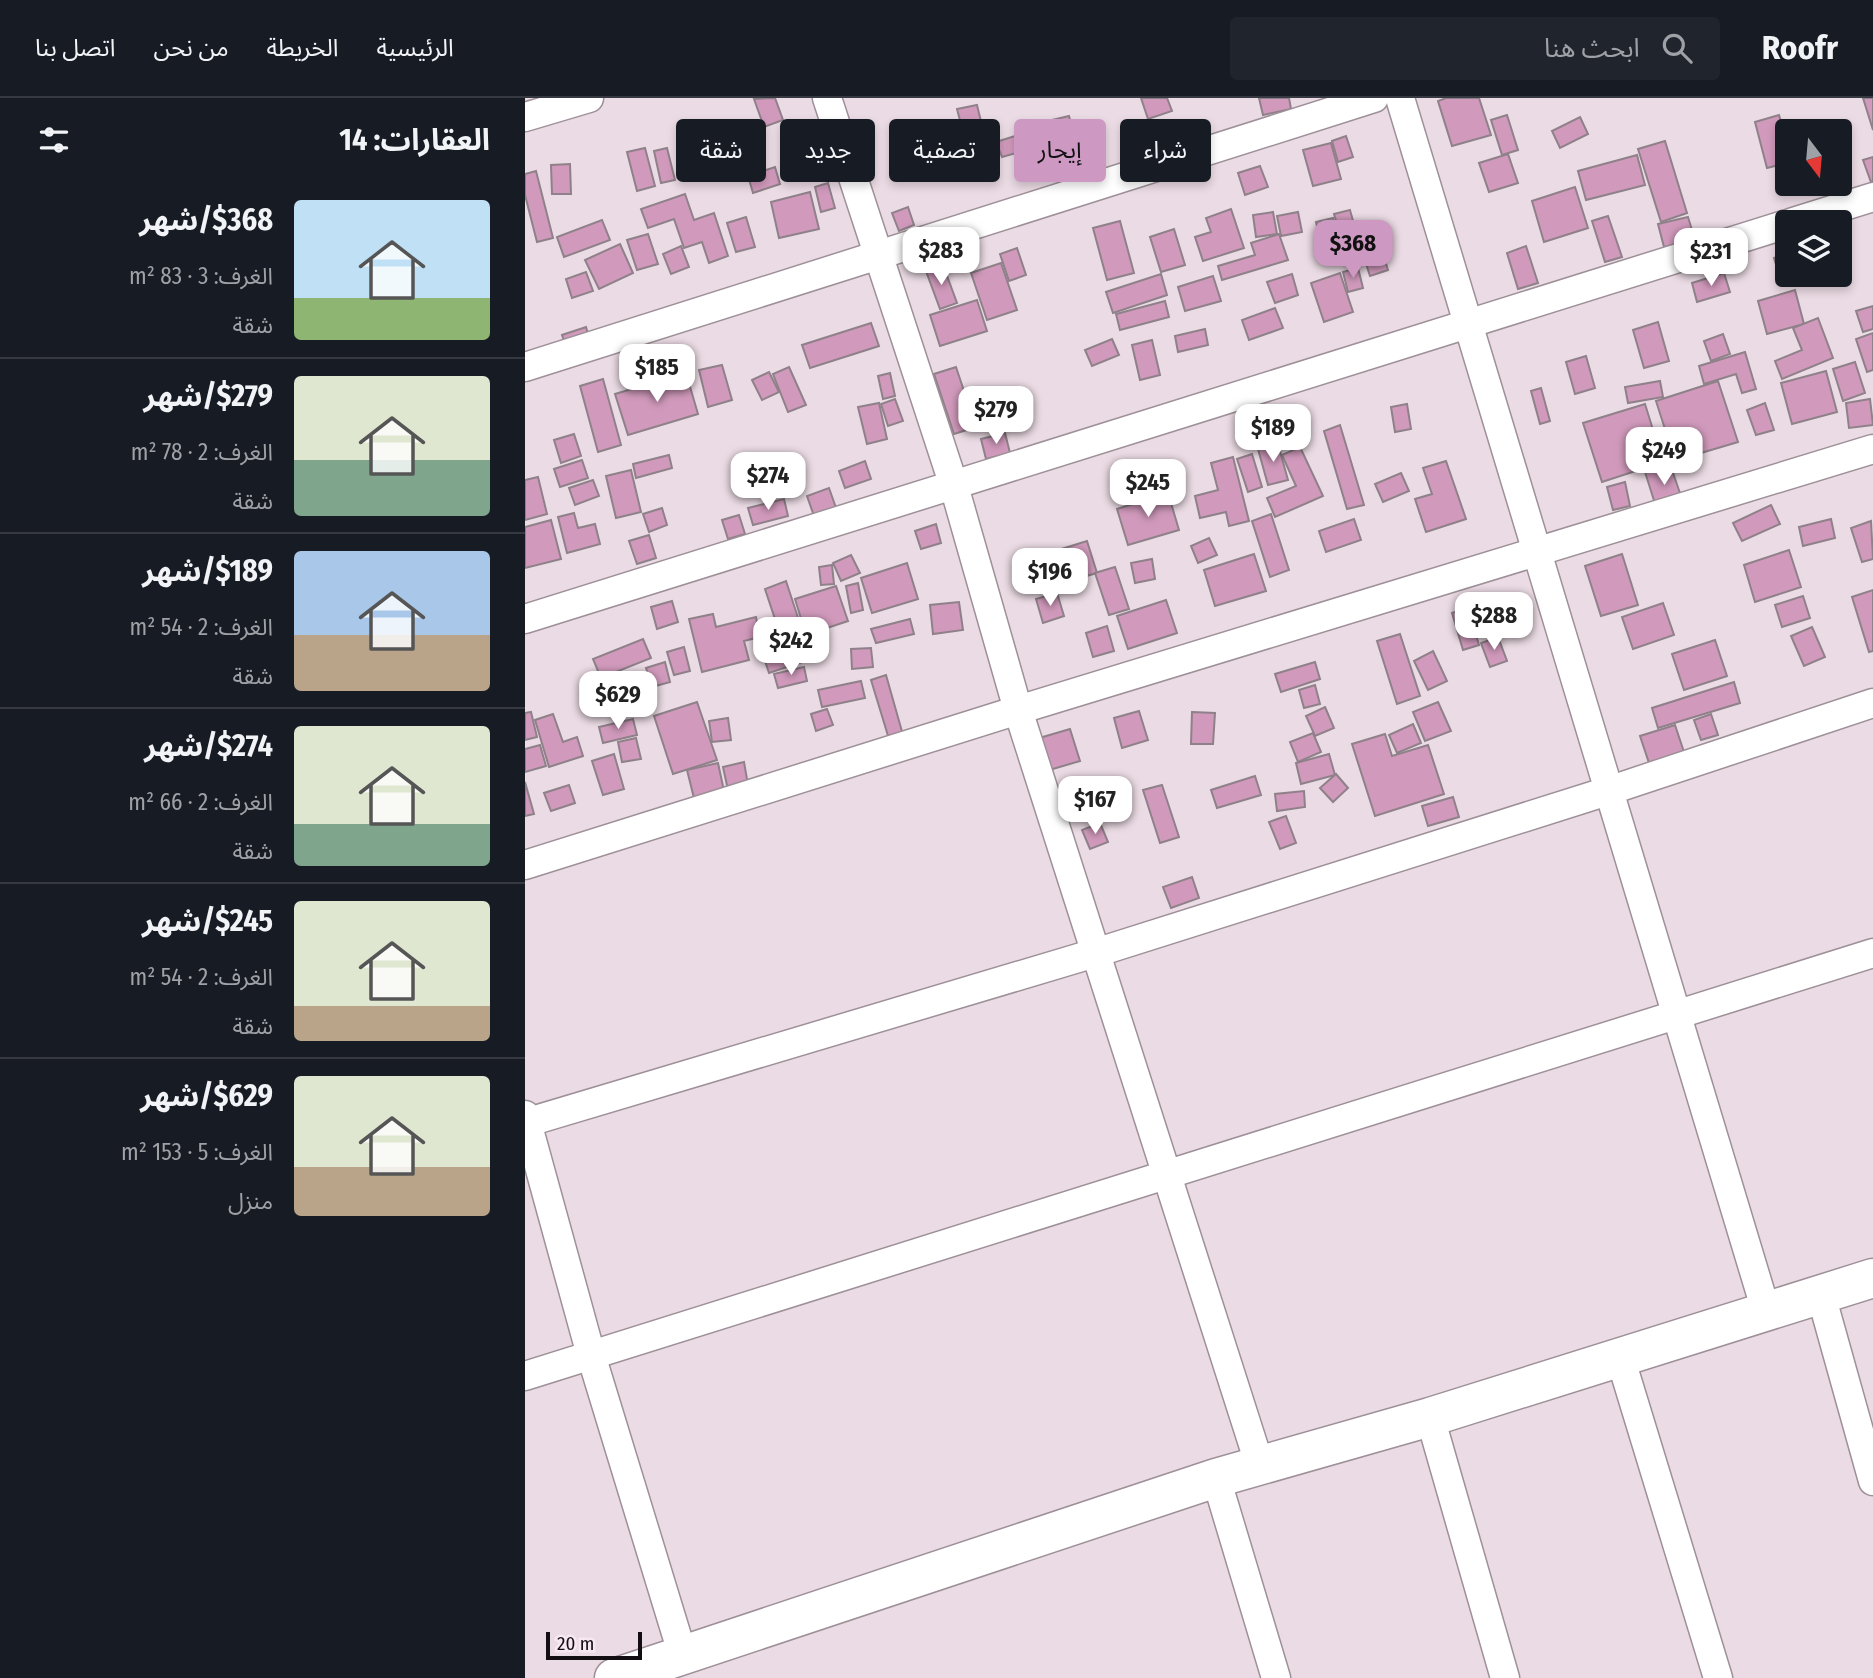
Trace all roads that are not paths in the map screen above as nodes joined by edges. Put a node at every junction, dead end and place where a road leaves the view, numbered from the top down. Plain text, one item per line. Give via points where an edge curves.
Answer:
1 (589, 98) edge
2 (827, 98) edge
3 (1374, 98) edge
4 (1400, 98) edge
5 (525, 117) edge
6 (1873, 197) edge
7 (1831, 210) edge
8 (1775, 228) edge
9 (880, 256) junction
10 (1467, 324) junction
11 (525, 367) edge
12 (1873, 449) edge
13 (954, 486) junction
14 (1538, 554) junction
15 (525, 619) edge
16 (1873, 703) edge
17 (1019, 710) junction
18 (1611, 790) junction
19 (525, 865) edge
20 (1095, 953) junction
21 (1873, 953) edge
22 (1677, 1013) junction
23 (526, 1120) edge
24 (1167, 1174) junction
25 (1873, 1278) edge
26 (1821, 1296) junction
27 (1766, 1311) junction
28 (591, 1355) junction
29 (1621, 1357) junction
30 (525, 1376) edge
31 (1430, 1417) junction
32 (1260, 1466) junction
33 (1216, 1478) junction
34 (1873, 1481) edge
35 (683, 1656) junction
36 (614, 1678) edge
37 (1276, 1678) edge
38 (1505, 1678) edge
39 (1718, 1678) edge

1 - 5 street
2 - 9 street
3 - 9 street
4 - 10 street
6 - 7 street
8 - 10 street
9 - 11 street
9 - 13 street
10 - 13 street
10 - 14 street
12 - 14 street
13 - 15 street
13 - 17 street
14 - 17 street
14 - 18 street
16 - 18 street
17 - 19 street
17 - 20 street
18 - 20 street
18 - 22 street
20 - 23 street
20 - 24 street
21 - 22 street
22 - 24 street
22 - 27 street
23 - 28 street
24 - 28 street
24 - 32 street
25 - 26 street
26 - 27 street
26 - 34 street
27 - 29 street
28 - 30 street
28 - 35 street
29 - 31 street
29 - 39 street
31 - 32 street
31 - 38 street
32 - 33 street
33 - 35 street
33 - 37 street
35 - 36 street

